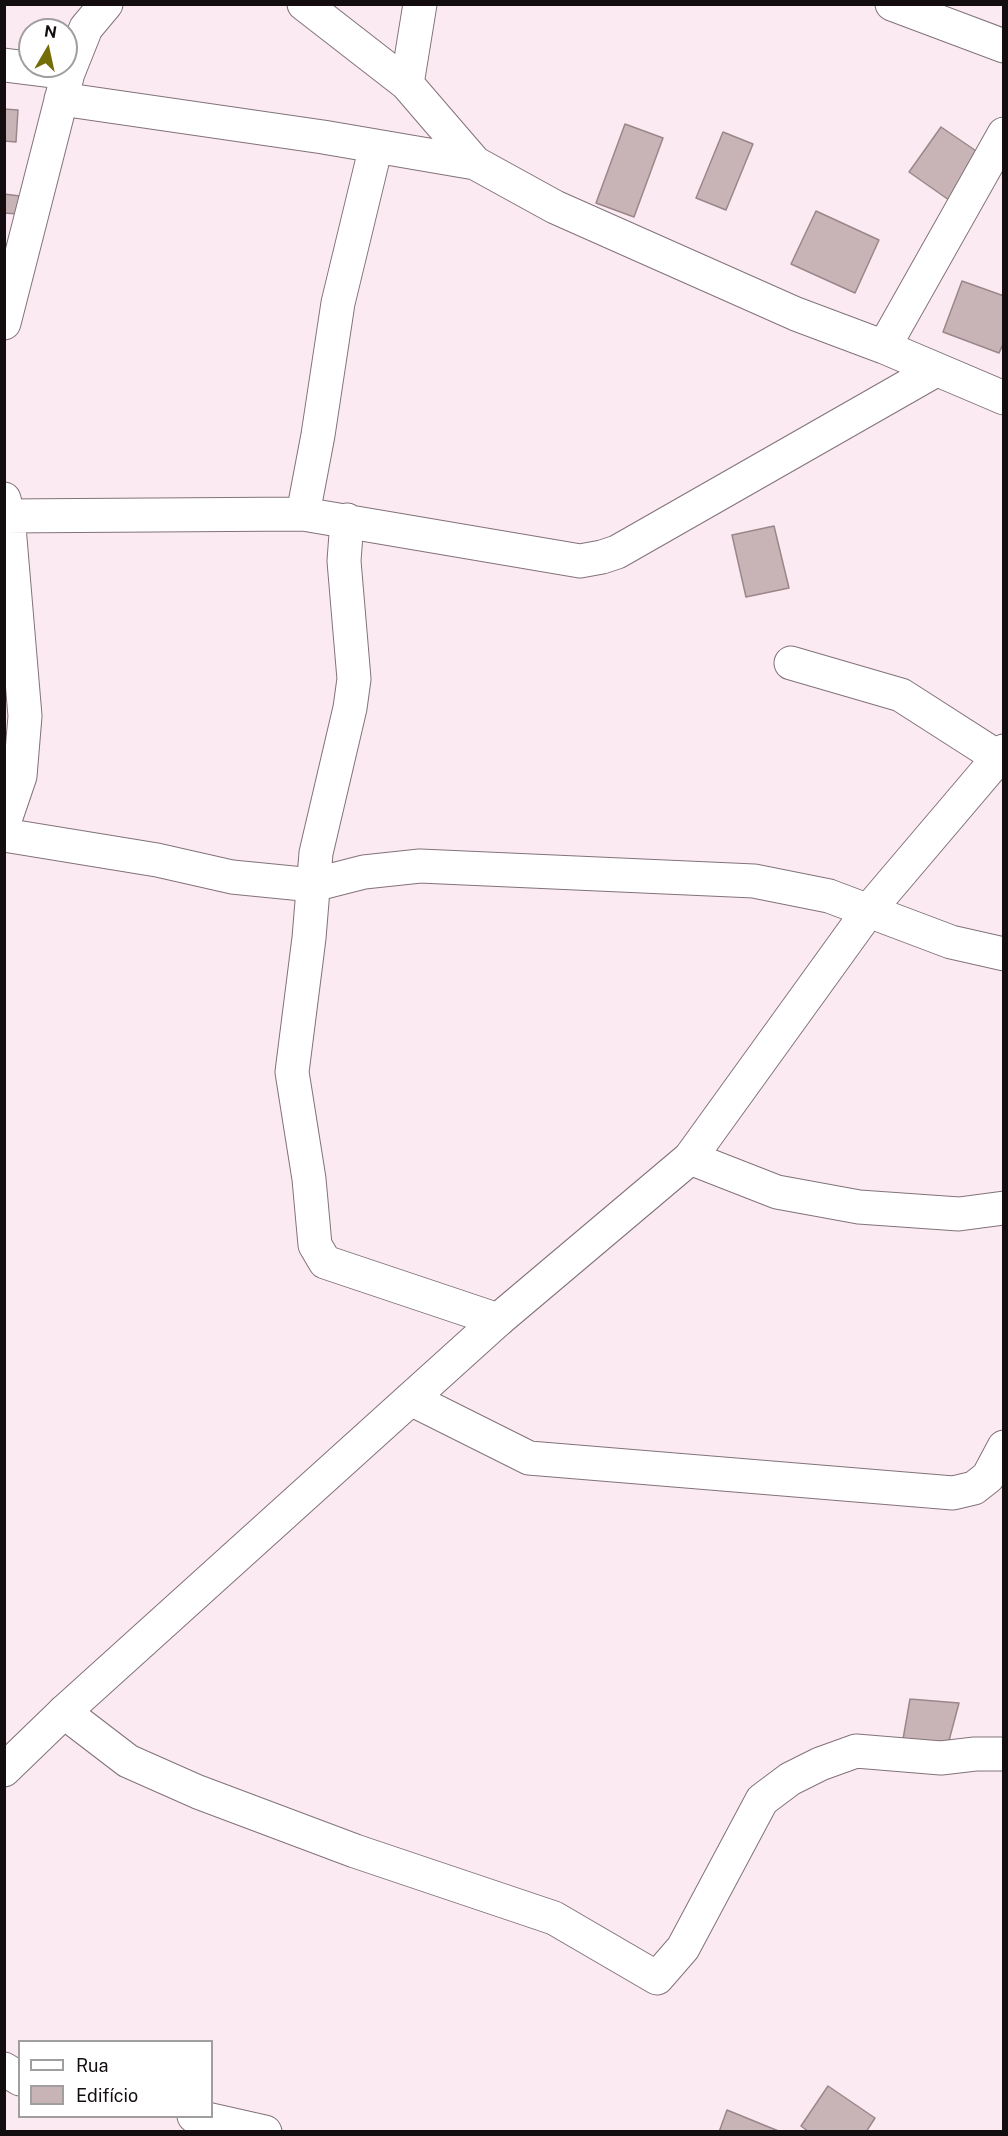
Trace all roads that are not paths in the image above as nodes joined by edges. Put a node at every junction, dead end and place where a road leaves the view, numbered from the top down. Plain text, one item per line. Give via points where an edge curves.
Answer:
1 (106, 4) edge
2 (304, 4) edge
3 (420, 4) edge
4 (892, 4) edge
5 (1004, 46) edge
6 (4, 65) edge
7 (407, 84) junction
8 (64, 86) junction
9 (1004, 134) edge
10 (376, 146) junction
11 (475, 162) junction
12 (4, 323) edge
13 (884, 347) junction
14 (936, 370) junction
15 (1004, 398) edge
16 (6, 510) edge
17 (303, 514) junction
18 (347, 520) junction
19 (791, 663) dead end
20 (1002, 756) edge
21 (4, 823) edge
22 (4, 835) edge
23 (313, 885) junction
24 (868, 910) junction
25 (1004, 954) edge
26 (690, 1158) junction
27 (1004, 1208) edge
28 (498, 1320) junction
29 (411, 1399) junction
30 (1004, 1448) edge
31 (64, 1712) junction
32 (1004, 1754) edge
33 (4, 1770) edge
34 (4, 2069) edge
35 (18, 2078) edge
36 (203, 2118) edge
37 (265, 2132) edge

1 - 8 street via 86,28
2 - 7 street
3 - 7 street
4 - 5 street
6 - 8 street
7 - 11 street
8 - 10 street
8 - 12 street
9 - 13 street
10 - 11 street
10 - 17 street via 338,303
11 - 13 street via 555,207 796,314
13 - 14 street
14 - 15 street
14 - 18 street via 602,557 580,561
16 - 17 street
16 - 21 street via 25,716 21,776
17 - 18 street
18 - 23 street via 344,561 354,680 316,853
19 - 20 street via 901,695
20 - 24 street
22 - 23 street via 157,860 232,877
23 - 24 street via 364,872 420,866 754,881 828,896
23 - 28 street via 292,1072 315,1245 325,1262
24 - 25 street via 951,942
24 - 26 street
26 - 27 street via 777,1192 859,1207 959,1214
26 - 28 street
28 - 29 street
29 - 30 street via 529,1458 611,1465 953,1492 974,1488 988,1477
29 - 31 street
31 - 32 street via 138,1766 355,1851 554,1918 657,1978 683,1948 762,1800 790,1779 856,1752 941,1758
31 - 33 street
34 - 35 street
36 - 37 street

